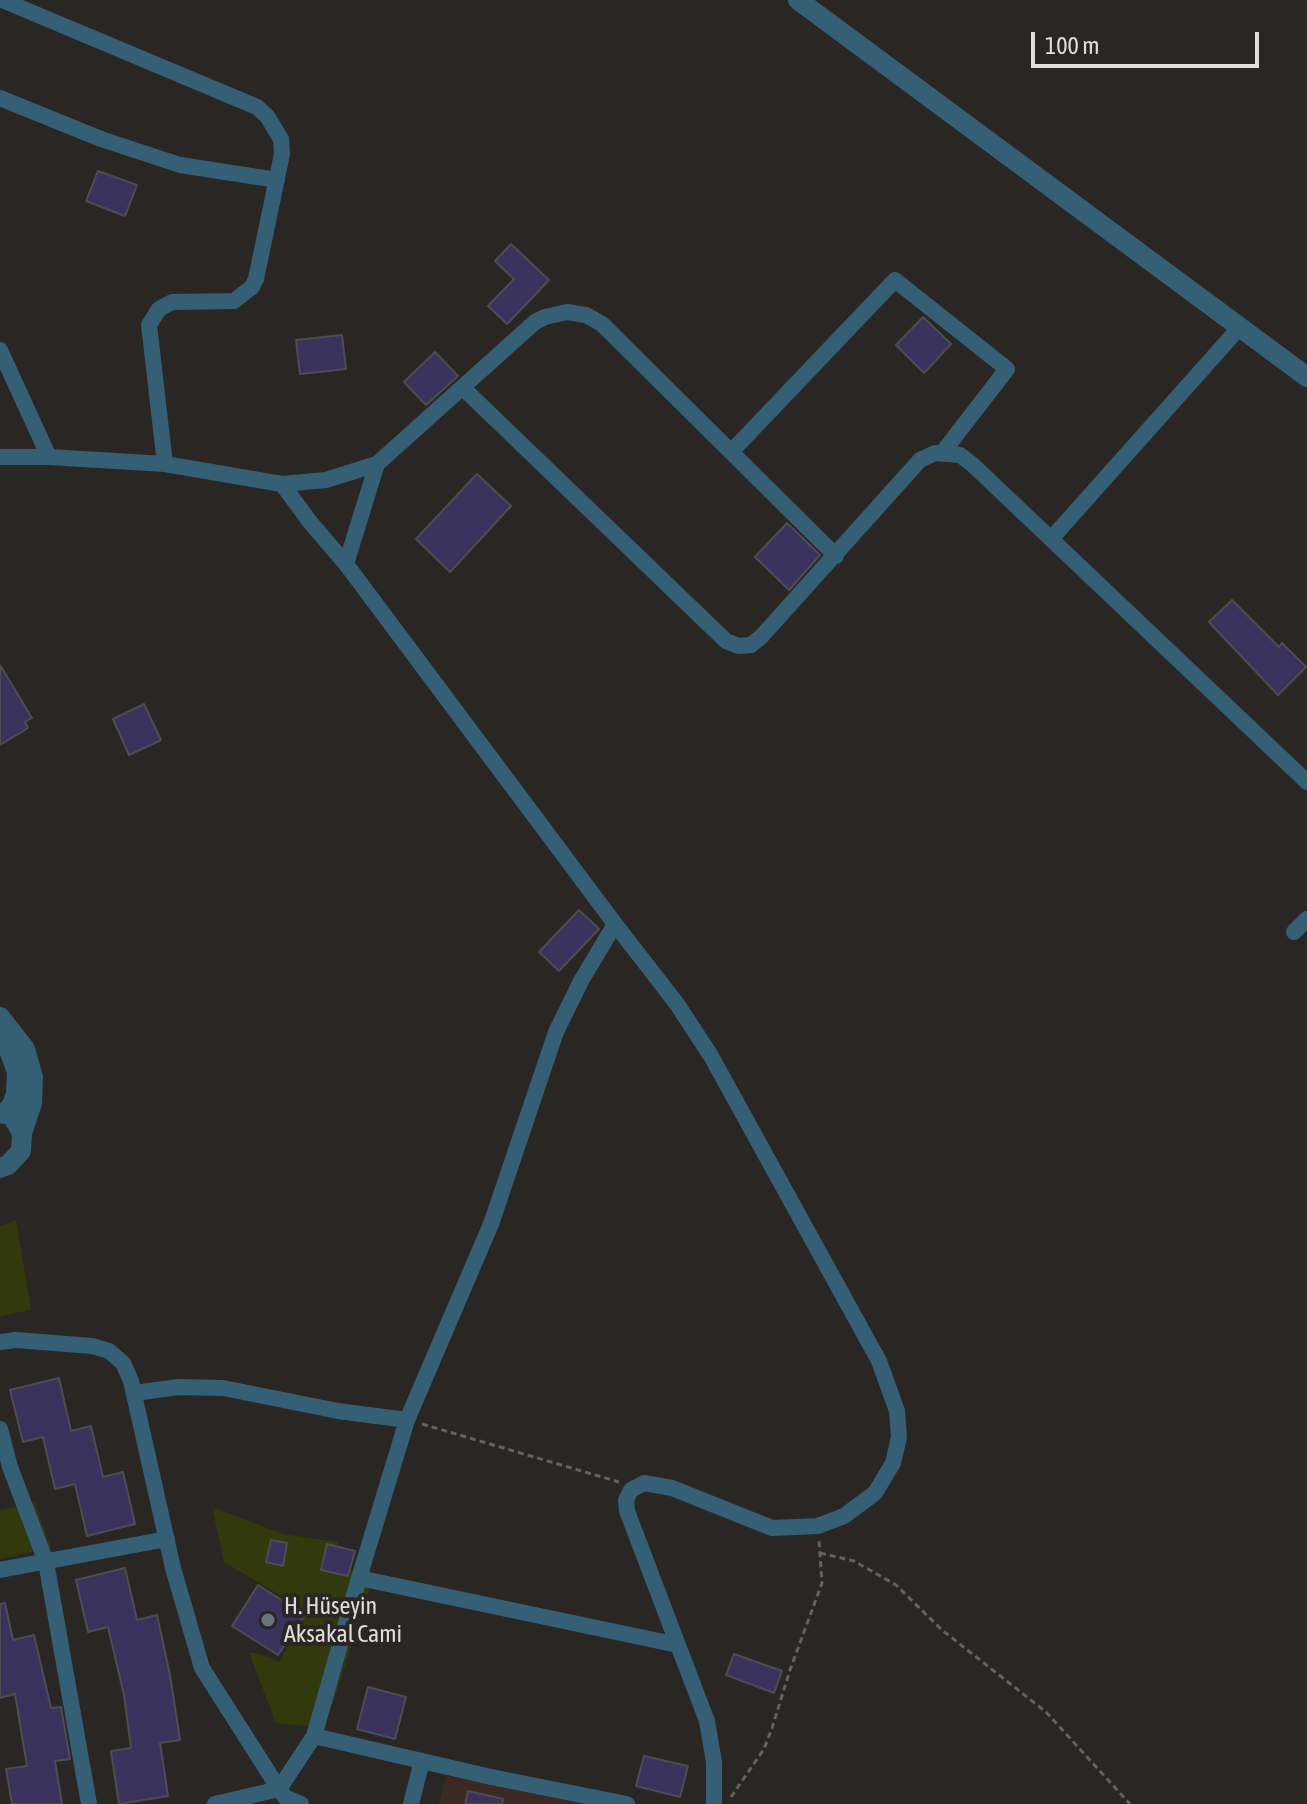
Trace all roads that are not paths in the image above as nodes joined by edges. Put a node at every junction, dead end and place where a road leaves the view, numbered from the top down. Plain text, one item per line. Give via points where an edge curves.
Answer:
1 (2, 0) edge
2 (798, 0) edge
3 (0, 98) edge
4 (277, 180) junction
5 (1240, 327) junction
6 (0, 350) edge
7 (1307, 377) edge
8 (463, 388) junction
9 (731, 452) junction
10 (943, 452) junction
11 (0, 457) edge
12 (49, 457) junction
13 (165, 464) junction
14 (377, 464) junction
15 (282, 484) junction
16 (1051, 539) junction
17 (836, 556) junction
18 (346, 564) junction
19 (1307, 782) edge
20 (1307, 919) edge
21 (615, 924) junction
22 (1294, 932) dead end
23 (0, 1017) edge
24 (0, 1032) edge
25 (2, 1113) edge
26 (22, 1133) junction
27 (3, 1168) edge
28 (0, 1342) edge
29 (134, 1393) junction
30 (407, 1420) junction
31 (0, 1429) edge
32 (5, 1468) edge
33 (167, 1539) junction
34 (46, 1562) junction
35 (0, 1570) edge
36 (359, 1578) junction
37 (678, 1645) junction
38 (314, 1736) junction
39 (422, 1761) junction
40 (288, 1799) edge
41 (89, 1804) edge
42 (215, 1804) edge
43 (411, 1804) edge
44 (627, 1804) edge
45 (714, 1804) edge

1 - 4 street via 257,107 281,139
2 - 5 street
3 - 4 street via 180,165
4 - 13 street via 256,279 246,294 234,301 172,302 159,309 149,325
5 - 7 street
5 - 16 street
6 - 12 street
8 - 9 street via 535,322 577,313 602,324
8 - 14 street
8 - 17 street via 732,644 757,642
9 - 10 street via 895,280 1007,369
9 - 17 street
10 - 16 street via 967,459
10 - 17 street via 920,460
11 - 12 street
12 - 13 street
13 - 15 street
14 - 15 street via 326,480
14 - 18 street
15 - 18 street
16 - 19 street
18 - 21 street
20 - 22 street
21 - 30 street via 556,1032 491,1224
21 - 37 street via 711,1056 879,1361 897,1411 897,1450 882,1484 856,1509 818,1526 772,1528 672,1488 635,1486 627,1511
23 - 26 street via 25,1049 33,1077 32,1103
24 - 25 street via 17,1072 12,1105
25 - 26 street
26 - 27 street via 21,1151
28 - 29 street via 109,1351 123,1363
29 - 30 street via 223,1388
29 - 33 street
30 - 36 street
31 - 32 street
32 - 34 street
33 - 34 street
33 - 40 street via 202,1668
34 - 35 street
34 - 41 street
36 - 37 street
36 - 38 street
37 - 45 street via 707,1721
38 - 39 street
38 - 40 street
39 - 43 street
39 - 44 street
40 - 42 street

